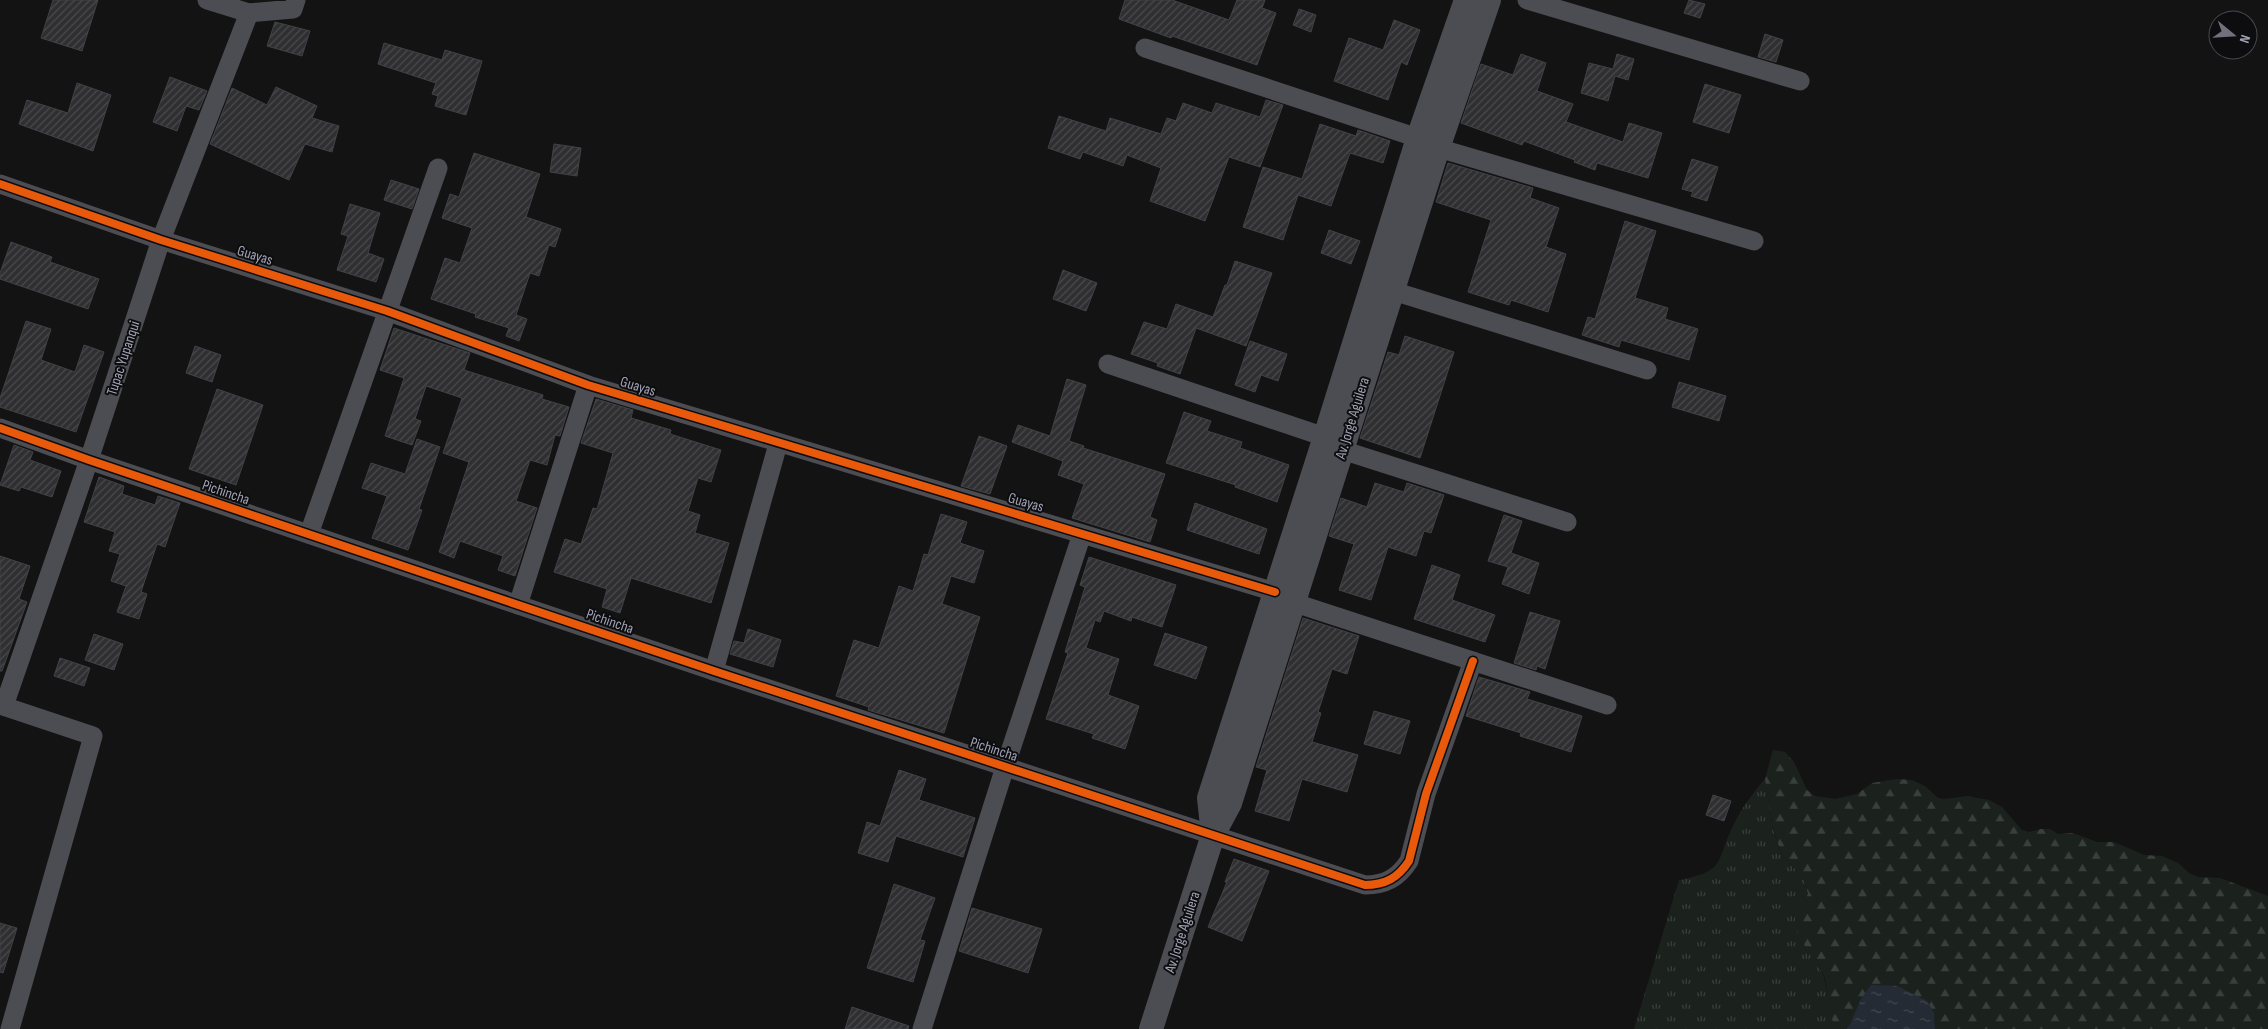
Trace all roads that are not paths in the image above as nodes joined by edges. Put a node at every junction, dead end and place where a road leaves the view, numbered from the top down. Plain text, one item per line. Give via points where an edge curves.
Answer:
1 (207, 0) edge
2 (1466, 0) edge
3 (1489, 0) edge
4 (1527, 0) edge
5 (295, 5) edge
6 (249, 13) junction
7 (1145, 48) dead end
8 (1800, 81) dead end
9 (1428, 143) junction
10 (438, 168) dead end
11 (0, 184) edge
12 (161, 240) junction
13 (1754, 241) dead end
14 (1392, 291) junction
15 (386, 311) junction
16 (1108, 364) dead end
17 (1646, 370) dead end
18 (588, 385) junction
19 (0, 428) edge
20 (778, 444) junction
21 (1334, 444) junction
22 (89, 460) junction
23 (1568, 522) dead end
24 (309, 534) junction
25 (1082, 534) junction
26 (1285, 598) junction
27 (518, 604) junction
28 (1473, 660) junction
29 (714, 671) junction
30 (2, 705) edge
31 (1607, 705) dead end
32 (1005, 767) junction
33 (1213, 835) junction
34 (8, 1007) edge
35 (10, 1029) edge
36 (922, 1029) edge
37 (1151, 1029) edge

1 - 6 street
2 - 9 street, Av. Jorge Aguilera
3 - 9 street, Av. Jorge Aguilera
4 - 8 street
5 - 6 street
6 - 12 street, Tupac Yupanqui
7 - 9 street
9 - 13 street
9 - 14 street, Av. Jorge Aguilera
9 - 21 street, Av. Jorge Aguilera
10 - 15 street
11 - 12 street, Guayas
12 - 15 street, Guayas
12 - 22 street, Tupac Yupanqui
14 - 17 street
14 - 21 street, Av. Jorge Aguilera
15 - 18 street, Guayas
15 - 24 street
16 - 21 street
18 - 20 street, Guayas
18 - 27 street
19 - 22 street, Pichincha
20 - 25 street, Guayas
20 - 29 street
21 - 23 street
21 - 26 street, Av. Jorge Aguilera
22 - 24 street, Pichincha
22 - 30 street, Tupac Yupanqui
24 - 27 street, Pichincha
25 - 26 street, Guayas
25 - 32 street
26 - 28 street, Guayas
26 - 33 street, Av. Jorge Aguilera via 1209,798
27 - 29 street, Pichincha
28 - 31 street, Guayas
28 - 33 street, Pichincha via 1426,794 1412,852 1397,876 1382,884 1365,885
29 - 32 street, Pichincha
30 - 34 street via 93,736
32 - 33 street, Pichincha
32 - 36 street
33 - 37 street, Av. Jorge Aguilera
34 - 35 street

